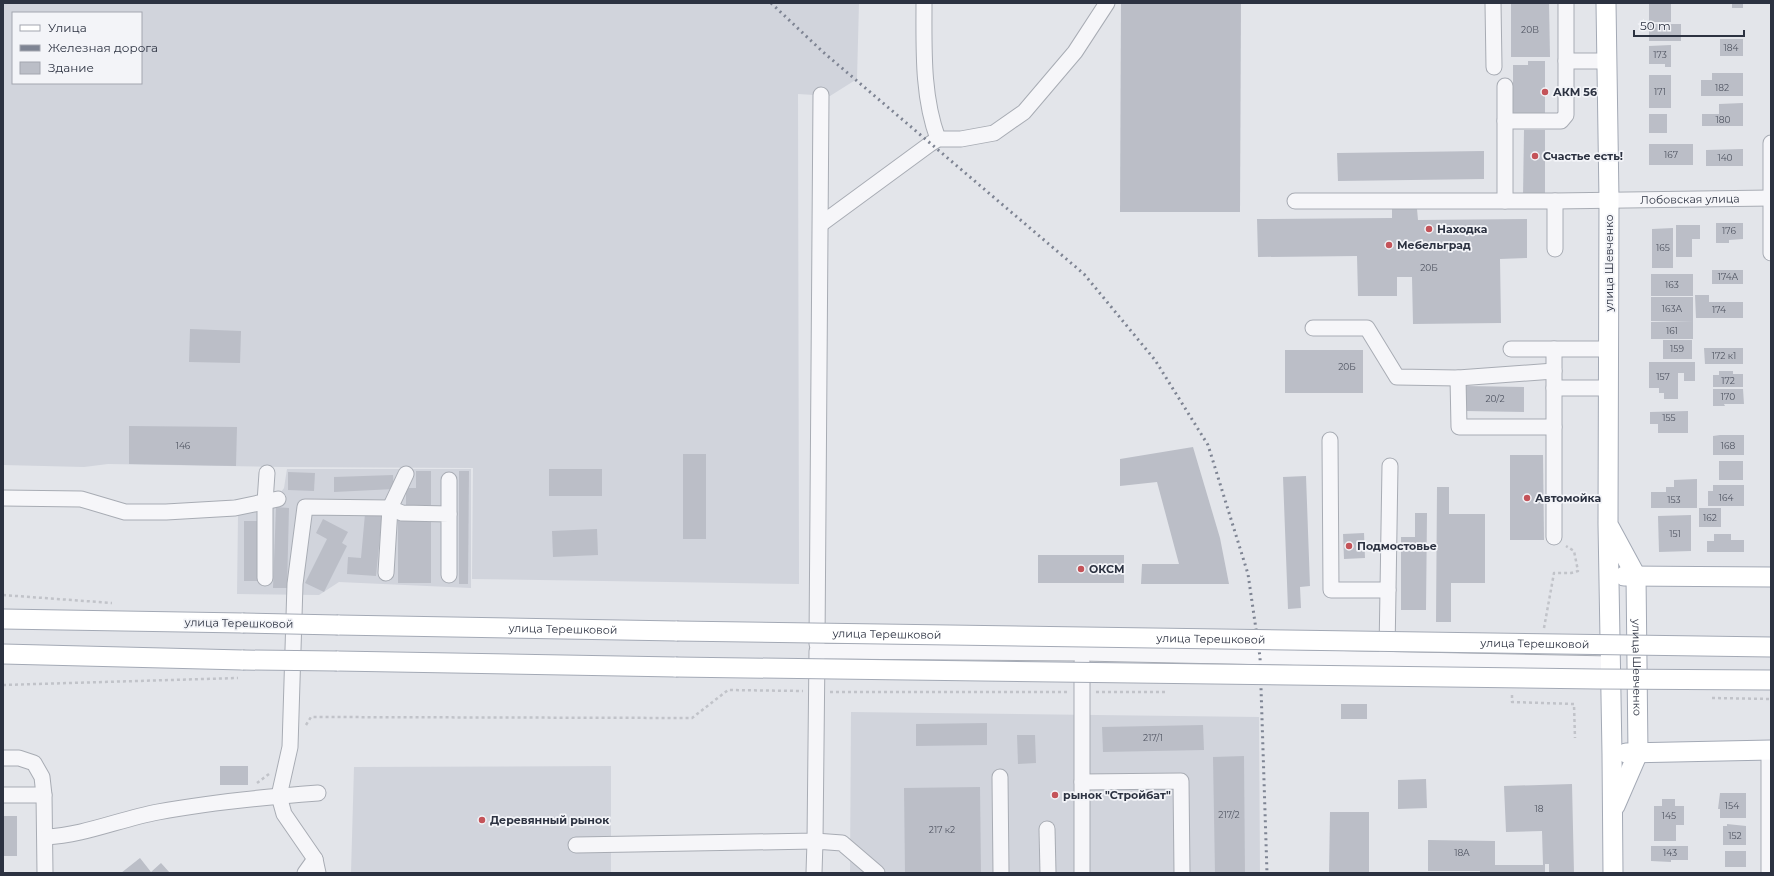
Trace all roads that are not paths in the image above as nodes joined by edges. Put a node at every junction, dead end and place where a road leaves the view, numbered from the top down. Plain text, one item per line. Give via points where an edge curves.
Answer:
1 (924, 3) edge
2 (1107, 3) edge
3 (1493, 3) edge
4 (1566, 3) edge
5 (1606, 3) edge
6 (1566, 61) junction
7 (1606, 61) junction
8 (1494, 67) dead end
9 (1505, 86) dead end
10 (821, 95) dead end
11 (1505, 121) junction
12 (938, 139) junction
13 (1771, 143) edge
14 (1771, 198) edge
15 (1609, 200) junction
16 (1295, 201) dead end
17 (1505, 201) junction
18 (1555, 201) junction
19 (821, 224) junction
20 (1555, 249) dead end
21 (1771, 253) edge
22 (1312, 328) dead end
23 (1511, 349) dead end
24 (1554, 349) junction
25 (1609, 349) junction
26 (1554, 371) junction
27 (1458, 378) junction
28 (1554, 388) junction
29 (1609, 388) junction
30 (1554, 428) junction
31 (1330, 440) dead end
32 (1390, 466) dead end
33 (267, 473) dead end
34 (406, 474) dead end
35 (449, 480) dead end
36 (3, 498) edge
37 (272, 501) junction
38 (390, 508) junction
39 (449, 514) junction
40 (1608, 524) junction
41 (1554, 538) road end
42 (386, 573) dead end
43 (449, 575) dead end
44 (1609, 576) junction
45 (1636, 576) junction
46 (1771, 577) edge
47 (265, 578) dead end
48 (1388, 590) junction
49 (3, 619) edge
50 (1771, 647) edge
51 (817, 650) junction
52 (1082, 653) junction
53 (3, 654) edge
54 (1387, 659) junction
55 (1611, 664) junction
56 (1771, 680) edge
57 (1770, 750) edge
58 (1638, 753) junction
59 (1612, 754) junction
60 (3, 758) edge
61 (1000, 777) dead end
62 (1082, 782) junction
63 (318, 793) dead end
64 (3, 795) edge
65 (44, 795) junction
66 (279, 796) junction
67 (1612, 812) junction
68 (1047, 829) dead end
69 (46, 837) junction
70 (815, 841) junction
71 (576, 845) dead end
72 (316, 866) edge
73 (46, 873) edge
74 (305, 873) edge
75 (814, 873) edge
76 (877, 873) edge
77 (1001, 873) edge
78 (1048, 873) edge
79 (1082, 873) edge
80 (1182, 873) edge
81 (1612, 873) edge
82 (1769, 873) edge

1 - 12 street via 924,64 932,123
2 - 12 street via 1075,52 1024,112 994,133 961,139
3 - 8 street
4 - 6 street
5 - 7 main road, улица Шевченко
6 - 7 street
6 - 11 street via 1566,115 1561,121
7 - 15 main road, улица Шевченко
9 - 11 street
10 - 19 street
11 - 17 street
12 - 19 street
13 - 14 street
14 - 15 street, Лобовская улица
14 - 21 street
15 - 18 street, Лобовская улица
15 - 25 main road, улица Шевченко
16 - 17 street, Лобовская улица
17 - 18 street, Лобовская улица
18 - 20 street
19 - 51 street
22 - 27 street via 1367,328 1397,377
23 - 24 street
24 - 25 street
24 - 26 street
25 - 29 main road, улица Шевченко
26 - 27 street
26 - 28 street
27 - 30 street via 1459,428
28 - 29 street
28 - 30 street
29 - 40 main road, улица Шевченко
30 - 41 street
31 - 48 street via 1331,590
32 - 48 street
33 - 37 street
34 - 38 street
35 - 39 street
36 - 37 street via 81,499 125,512 235,508
37 - 47 street
38 - 39 street via 402,513
38 - 42 street
38 - 66 street via 306,507 295,584 290,748
39 - 43 street
40 - 44 main road, улица Шевченко
40 - 45 main road, улица Шевченко
44 - 45 main road
44 - 55 main road, улица Шевченко
45 - 46 main road
45 - 58 main road, улица Шевченко
48 - 54 street
49 - 50 main road, улица Терешковой, bridge
51 - 52 street
51 - 70 street
52 - 54 street
52 - 62 street
53 - 56 main road, bridge via 243,669 337,661 1598,680
54 - 55 street
55 - 59 main road, улица Шевченко
57 - 58 main road
57 - 82 street
58 - 59 main road
58 - 67 main road, улица Шевченко
59 - 67 main road, улица Шевченко
60 - 65 street via 19,758 34,763 42,778
61 - 77 street
62 - 79 street
62 - 80 street via 1181,780
63 - 66 street
64 - 65 street
65 - 69 street
66 - 69 street via 157,812 68,836
66 - 72 street via 284,814
67 - 81 main road, улица Шевченко
68 - 78 street
69 - 73 street
70 - 71 street
70 - 75 street
70 - 76 street via 842,843
72 - 74 street

